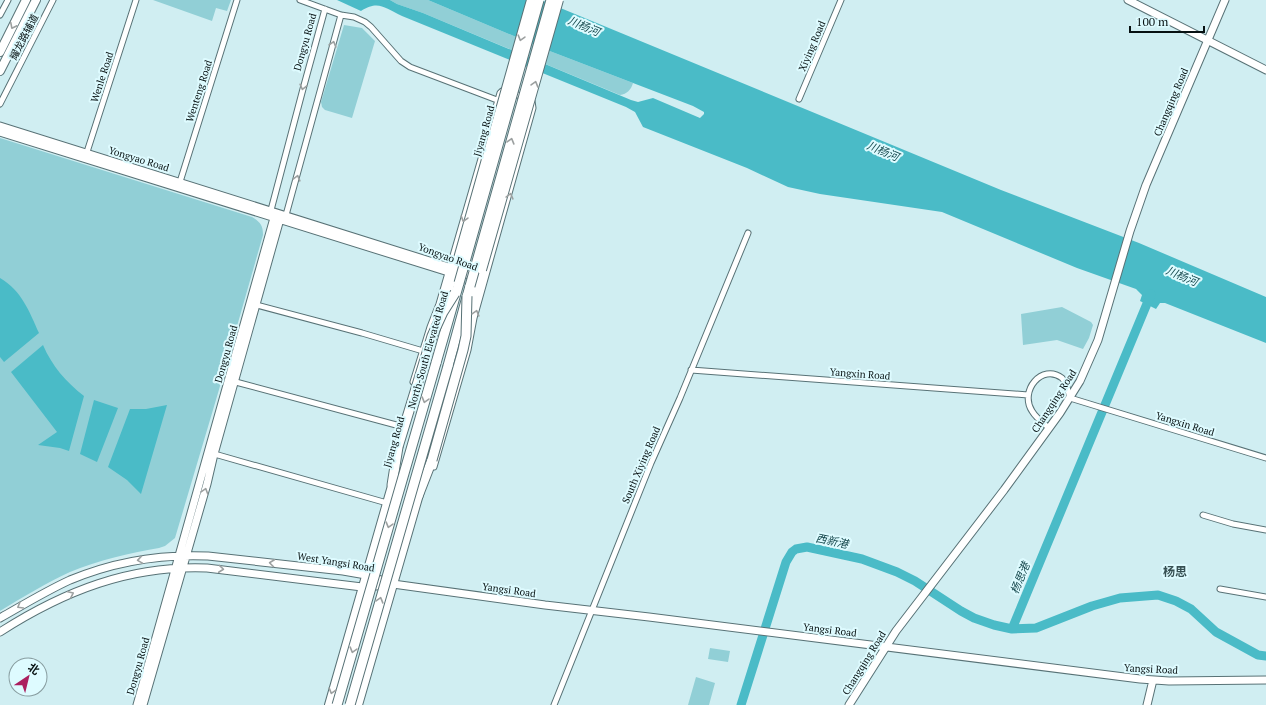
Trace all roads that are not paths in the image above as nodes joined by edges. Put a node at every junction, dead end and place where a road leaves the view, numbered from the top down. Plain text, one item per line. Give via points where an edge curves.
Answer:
1 (8, 0) edge
2 (26, 0) edge
3 (36, 0) edge
4 (53, 0) edge
5 (136, 0) edge
6 (237, 0) edge
7 (300, 0) edge
8 (532, 0) edge
9 (539, 0) edge
10 (551, 0) edge
11 (558, 0) edge
12 (841, 0) edge
13 (1128, 0) edge
14 (1225, 0) edge
15 (325, 9) junction
16 (0, 15) edge
17 (341, 15) junction
18 (1208, 40) junction
19 (0, 52) edge
20 (1266, 70) edge
21 (0, 71) edge
22 (799, 99) dead end
23 (497, 100) junction
24 (0, 104) edge
25 (0, 126) edge
26 (0, 132) edge
27 (86, 156) junction
28 (179, 185) junction
29 (270, 210) junction
30 (280, 217) junction
31 (748, 233) dead end
32 (453, 269) junction
33 (479, 279) junction
34 (456, 293) junction
35 (467, 296) junction
36 (253, 304) junction
37 (423, 351) junction
38 (691, 370) junction
39 (232, 381) junction
40 (1028, 395) junction
41 (1070, 398) junction
42 (400, 426) junction
43 (1049, 428) junction
44 (211, 453) junction
45 (1266, 458) edge
46 (392, 485) junction
47 (418, 496) junction
48 (387, 503) junction
49 (1203, 515) dead end
50 (1266, 530) edge
51 (182, 556) junction
52 (179, 568) junction
53 (366, 575) junction
54 (393, 584) junction
55 (362, 587) junction
56 (1220, 589) dead end
57 (1266, 597) edge
58 (592, 610) junction
59 (0, 618) edge
60 (0, 632) edge
61 (885, 647) junction
62 (1153, 680) junction
63 (1266, 680) edge
64 (137, 705) edge
65 (143, 705) edge
66 (329, 705) edge
67 (337, 705) edge
68 (350, 705) edge
69 (358, 705) edge
70 (554, 705) edge
71 (849, 705) edge
72 (1147, 705) edge

1 - 16 street
2 -> 19 main road
3 - 21 main road
4 - 24 street, 耀龙路辅道
5 - 27 street, Wenle Road
6 - 28 street, Wenteng Road
7 - 15 street
8 -> 32 main road, Jiyang Road, bridge
9 - 34 highway, North-South Elevated Road, bridge
35 -> 10 highway, bridge
33 -> 11 main road, bridge
12 - 22 street, Xiying Road
13 - 18 street
14 - 18 street, Changqing Road
15 - 17 street
15 -> 29 street, Dongyu Road
17 - 23 street via 354,17 371,27 401,61 410,67
30 -> 17 street, Dongyu Road
18 - 20 street
18 - 41 street, Changqing Road via 1146,185 1098,340
23 -> 32 street
47 -> 23 street via 437,461 468,350 474,318 534,108 530,99 505,91 500,93
25 - 27 street, Yongyao Road
26 - 27 street, Yongyao Road
27 - 28 street, Yongyao Road
28 - 29 street, Yongyao Road
28 - 30 street, Yongyao Road
29 - 30 street
29 - 30 street, Yongyao Road
30 - 32 street, Yongyao Road
30 - 36 street, Dongyu Road
31 - 38 street, South Xiying Road
32 - 33 street, Yongyao Road
32 - 37 street
32 - 46 main road, Jiyang Road
33 - 47 main road
34 - 46 highway, bridge via 443,312 432,336 398,447
34 -> 67 highway, North-South Elevated Road, bridge
35 - 47 highway, bridge via 463,350 432,460
68 -> 35 highway, bridge
36 - 37 street
36 - 39 street, Dongyu Road
37 - 42 street
38 - 40 street, Yangxin Road
38 - 58 street, South Xiying Road
39 - 42 street
39 - 44 street, Dongyu Road
40 - 41 street via 1035,381 1042,376 1056,375 1066,384
40 - 43 street via 1028,404 1032,411
41 - 43 street, Changqing Road
41 - 45 street, Yangxin Road
42 - 46 street via 392,454
43 - 61 street, Changqing Road
44 - 48 street
44 - 51 street, Dongyu Road via 207,484
46 - 48 main road, Jiyang Road
47 - 54 main road
48 - 53 main road, Jiyang Road
49 - 50 street
51 - 52 street, Dongyu Road
53 -> 51 street, West Yangsi Road via 222,557
51 -> 59 street, West Yangsi Road via 139,560 88,573 54,588
52 -> 55 street, West Yangsi Road via 221,569
60 -> 52 street, West Yangsi Road via 49,604 92,585 134,574
52 - 64 street, Dongyu Road
52 - 65 street, Dongyu Road
53 - 54 street, West Yangsi Road
53 - 55 main road, Jiyang Road
54 - 55 street, West Yangsi Road
54 - 58 street, Yangsi Road
54 - 69 main road
55 -> 66 main road, Jiyang Road
56 - 57 street
58 - 61 street, Yangsi Road
58 - 70 street, South Xiying Road
61 - 62 street, Yangsi Road
61 - 71 street, Changqing Road
62 - 63 street, Yangsi Road
62 - 72 street

